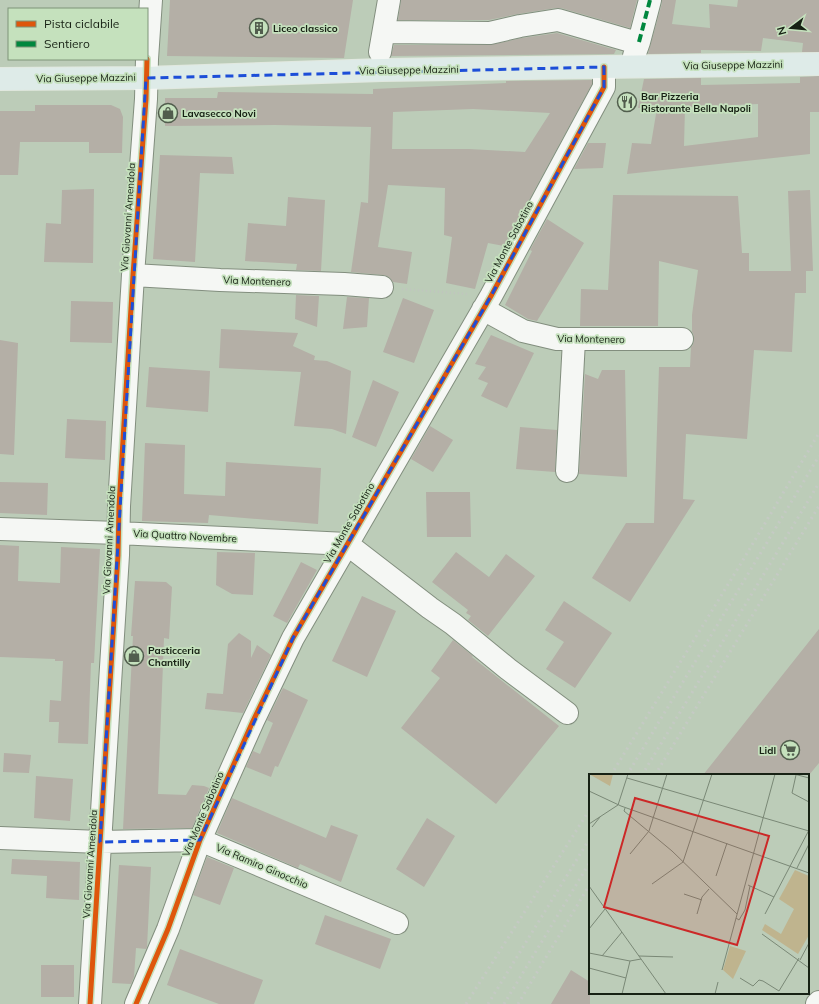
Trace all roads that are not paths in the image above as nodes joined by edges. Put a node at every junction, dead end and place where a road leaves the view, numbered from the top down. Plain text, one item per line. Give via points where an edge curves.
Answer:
1 (151, 0) edge
2 (389, 0) edge
3 (650, 0) edge
4 (639, 42) junction
5 (148, 49) edge
6 (819, 64) edge
7 (147, 65) edge
8 (604, 67) junction
9 (630, 67) junction
10 (0, 79) edge
11 (132, 275) junction
12 (382, 287) road end
13 (487, 303) junction
14 (682, 339) dead end
15 (574, 340) junction
16 (567, 471) dead end
17 (0, 529) edge
18 (118, 533) junction
19 (347, 544) junction
20 (567, 713) dead end
21 (0, 838) edge
22 (200, 840) junction
23 (100, 842) junction
24 (398, 923) dead end
25 (90, 1004) edge
26 (136, 1004) edge

1 - 5 street, Via Giovanni Amendola
2 - 4 street via 382,42 490,33 558,20
3 - 4 street
4 - 9 street
6 - 9 main road, Via Giuseppe Mazzini
7 - 8 main road, Via Giuseppe Mazzini via 382,70
7 - 10 main road, Via Giuseppe Mazzini
7 - 11 street, Via Giovanni Amendola
8 - 9 main road, Via Giuseppe Mazzini
8 - 13 street, Via Monte Sabotino via 604,87
11 - 12 street, Via Montenero
11 - 18 street, Via Giovanni Amendola
13 - 15 street, Via Montenero via 523,331 557,340
13 - 19 street, Via Monte Sabotino
14 - 15 street, Via Montenero
15 - 16 street
17 - 18 street, Via Quattro Novembre
18 - 19 street, Via Quattro Novembre
18 - 23 street, Via Giovanni Amendola
19 - 20 street, Via Monte Sabotino
19 - 22 street, Via Monte Sabotino via 293,638
21 - 23 street, Via Ramiro Ginocchio
22 - 23 street, Via Ramiro Ginocchio
22 - 24 street, Via Ramiro Ginocchio
22 - 26 street, Via Monte Sabotino via 168,929
23 - 25 street, Via Giovanni Amendola

